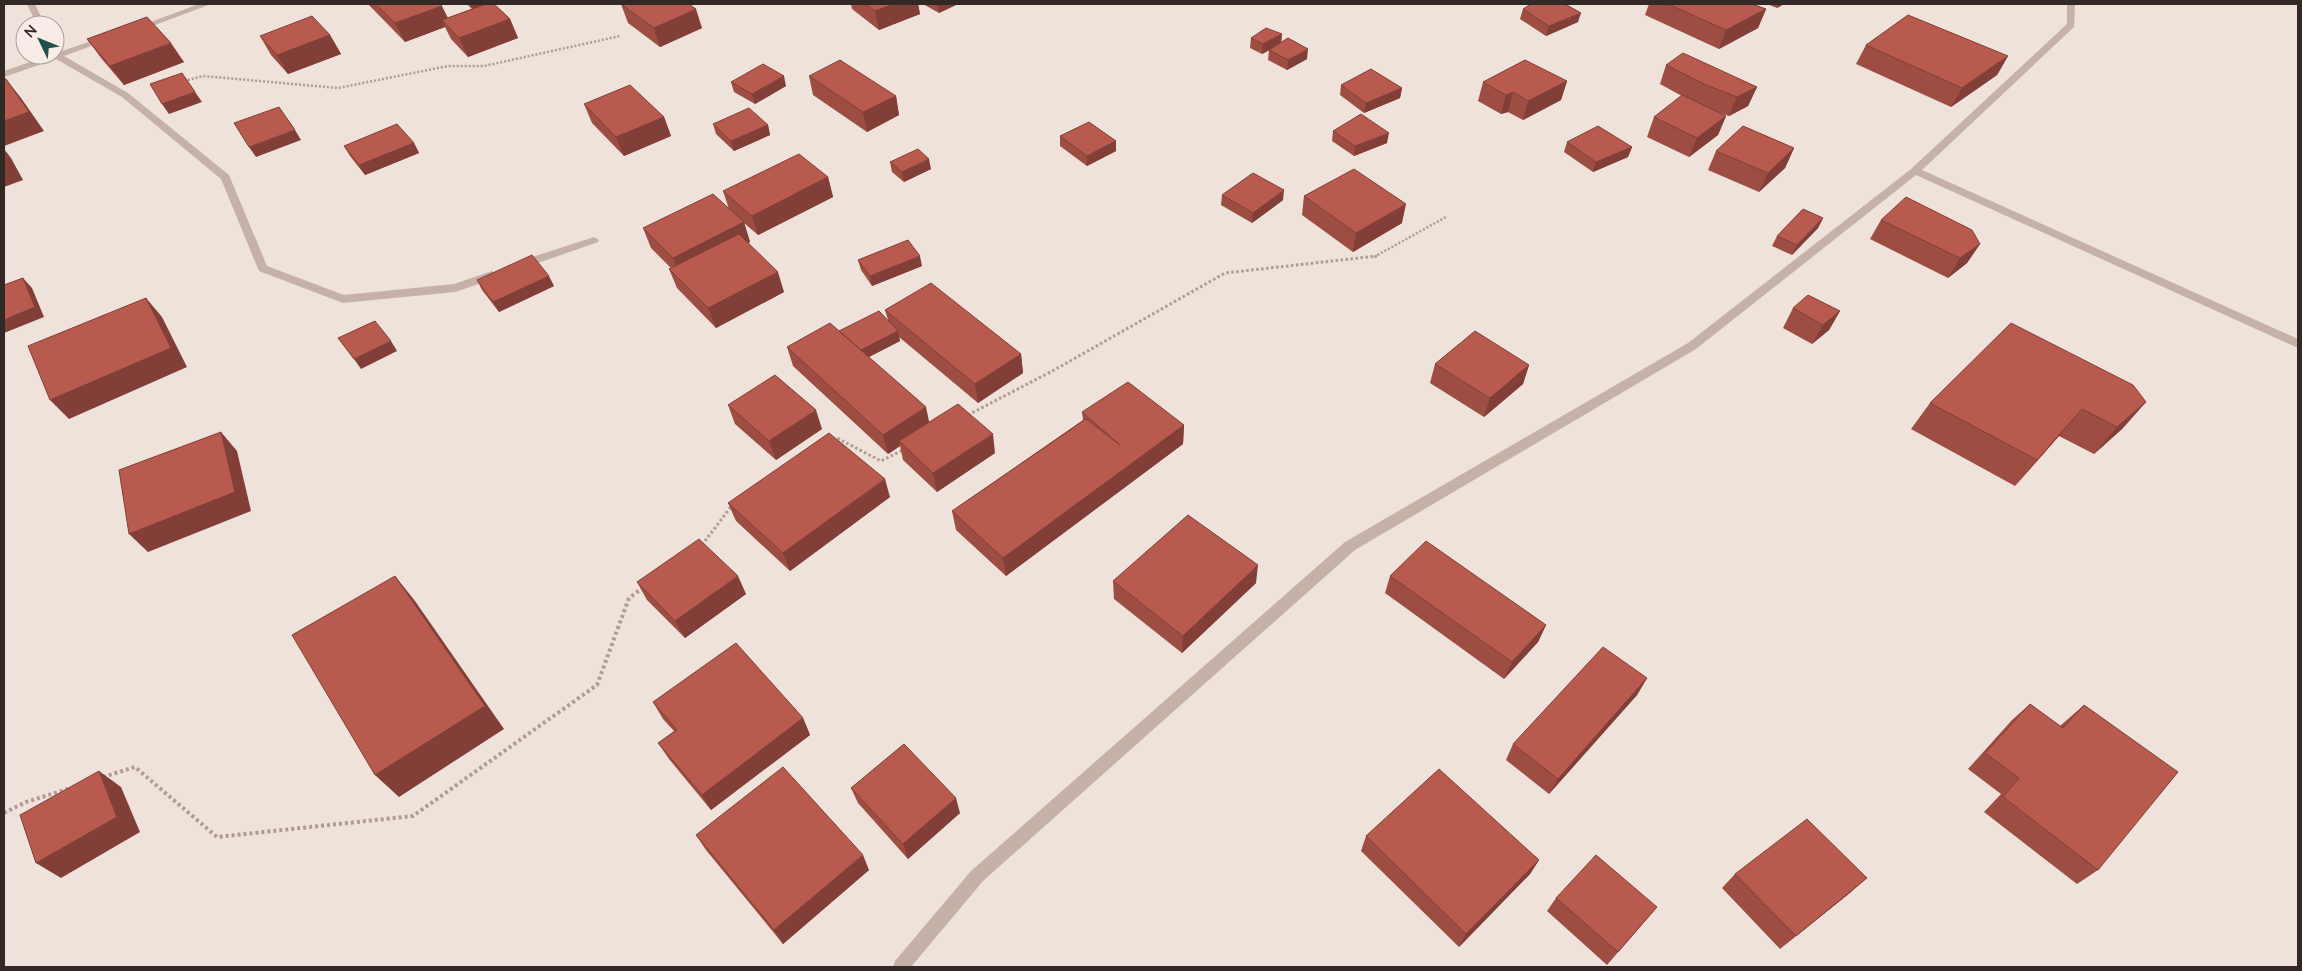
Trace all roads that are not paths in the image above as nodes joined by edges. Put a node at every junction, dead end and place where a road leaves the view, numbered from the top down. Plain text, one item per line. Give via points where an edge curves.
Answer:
1 (207, 4) edge
2 (2071, 4) edge
3 (65, 53) edge
4 (65, 62) edge
5 (30, 65) edge
6 (4, 74) edge
7 (1914, 171) junction
8 (594, 240) dead end
9 (2298, 344) edge
10 (901, 967) edge

1 - 3 street
2 - 7 street via 2071,25
4 - 8 street via 125,95 225,177 263,268 343,299 456,288
5 - 6 street
7 - 9 street
7 - 10 street via 1692,346 1350,546 977,876

